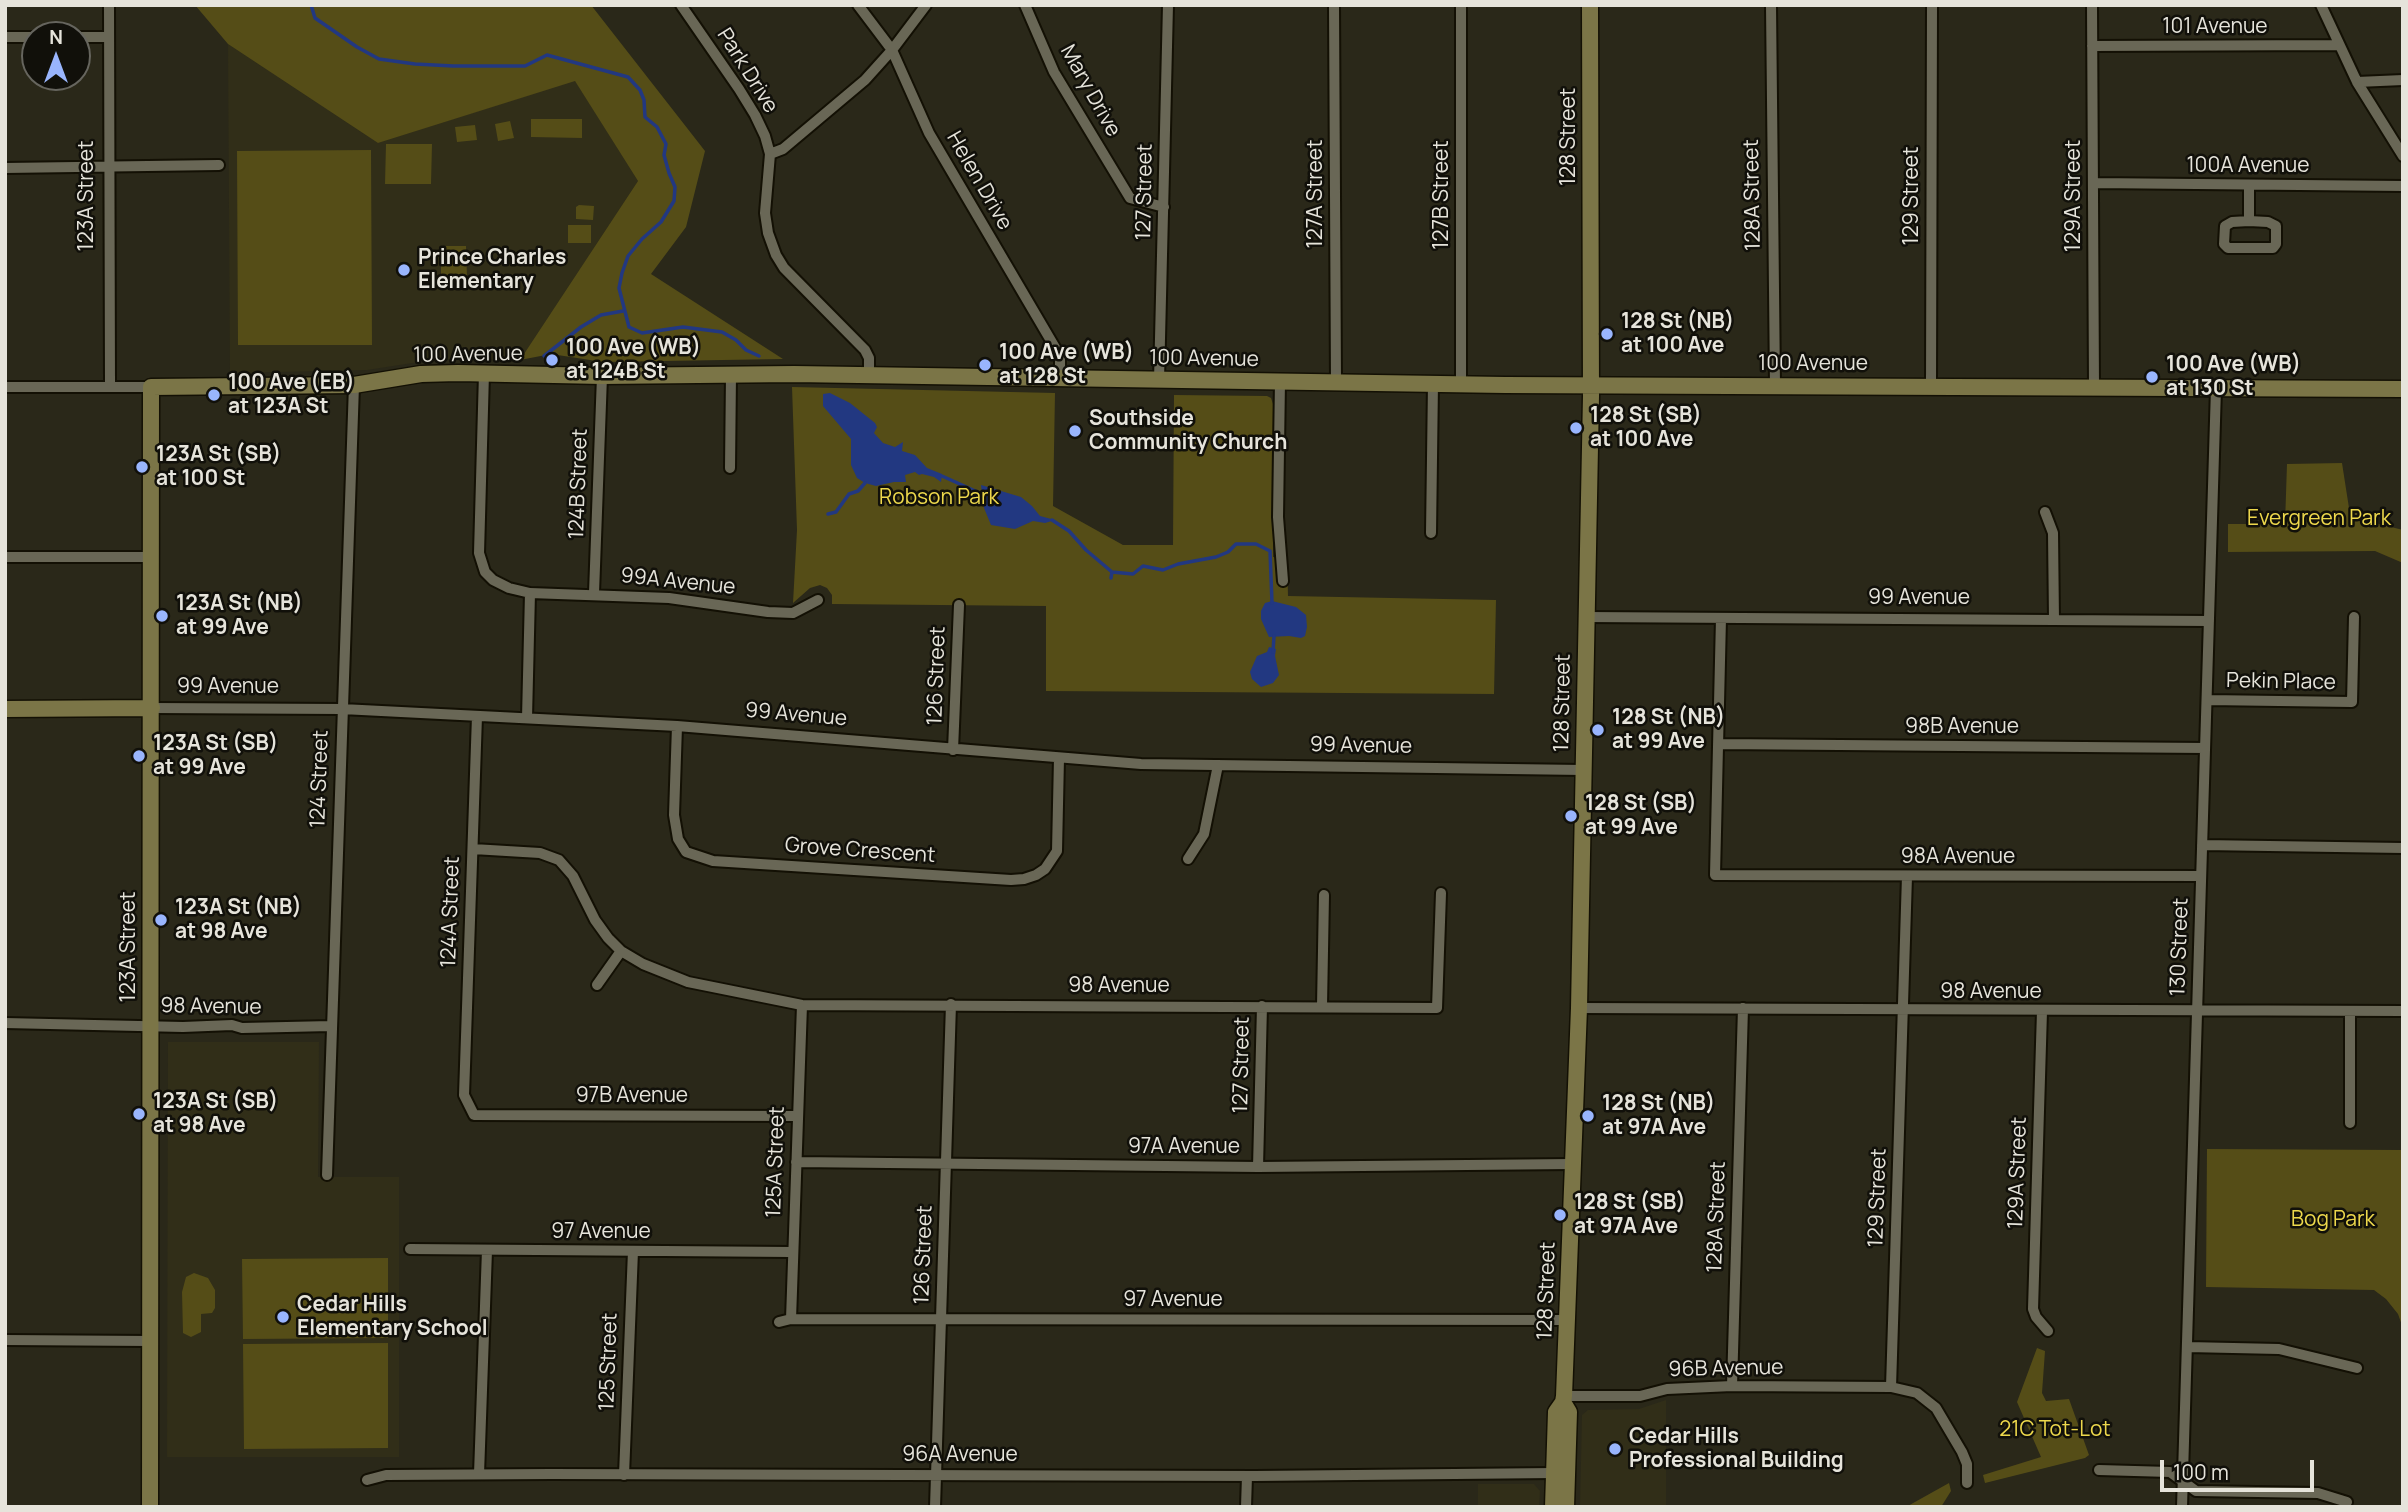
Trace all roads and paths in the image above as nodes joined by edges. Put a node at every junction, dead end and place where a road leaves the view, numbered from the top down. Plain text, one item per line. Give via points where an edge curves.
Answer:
1 (109, 5) edge
2 (681, 5) edge
3 (858, 5) edge
4 (926, 5) edge
5 (1025, 5) edge
6 (1168, 5) edge
7 (1334, 5) edge
8 (1461, 5) edge
9 (1590, 5) edge
10 (1771, 5) edge
11 (1932, 5) edge
12 (2092, 5) edge
13 (2320, 5) edge
14 (91, 37) edge
15 (108, 37) junction
16 (2338, 45) junction
17 (2092, 46) junction
18 (892, 50) junction
19 (2403, 80) edge
20 (2357, 82) junction
21 (770, 154) junction
22 (2403, 156) edge
23 (219, 165) dead end
24 (108, 166) junction
25 (5, 168) edge
26 (2093, 183) junction
27 (2249, 186) junction
28 (2403, 186) edge
29 (1164, 206) junction
30 (2249, 221) junction
31 (484, 373) junction
32 (732, 375) junction
33 (869, 375) junction
34 (602, 376) junction
35 (1060, 378) junction
36 (1159, 380) junction
37 (1280, 381) junction
38 (1336, 382) junction
39 (1433, 383) junction
40 (354, 384) junction
41 (1461, 384) junction
42 (1591, 385) junction
43 (1775, 385) junction
44 (110, 386) junction
45 (1931, 386) junction
46 (5, 387) edge
47 (151, 387) junction
48 (2094, 387) junction
49 (2216, 388) junction
50 (2403, 389) edge
51 (730, 468) dead end
52 (2045, 512) dead end
53 (1431, 533) dead end
54 (5, 557) edge
55 (152, 557) junction
56 (1283, 581) dead end
57 (530, 593) junction
58 (594, 593) junction
59 (818, 600) dead end
60 (960, 605) dead end
61 (1586, 617) junction
62 (2354, 617) dead end
63 (1721, 618) junction
64 (2054, 620) junction
65 (2209, 621) junction
66 (2207, 700) junction
67 (152, 708) junction
68 (5, 709) edge
69 (342, 709) junction
70 (477, 716) junction
71 (527, 718) junction
72 (677, 726) junction
73 (1718, 744) junction
74 (2205, 748) junction
75 (953, 750) junction
76 (1059, 758) junction
77 (1218, 765) junction
78 (1583, 770) junction
79 (2202, 845) junction
80 (2403, 848) edge
81 (473, 849) junction
82 (1188, 859) dead end
83 (1908, 876) junction
84 (2202, 876) junction
85 (1441, 893) dead end
86 (1324, 895) dead end
87 (621, 951) junction
88 (597, 985) dead end
89 (951, 1004) junction
90 (802, 1006) junction
91 (1262, 1006) junction
92 (1322, 1006) junction
93 (1579, 1008) junction
94 (1742, 1008) junction
95 (1904, 1010) junction
96 (2042, 1011) junction
97 (2197, 1011) junction
98 (2403, 1011) edge
99 (2350, 1012) junction
100 (5, 1023) edge
101 (150, 1025) junction
102 (331, 1026) junction
103 (470, 1108) joint
104 (797, 1116) junction
105 (2350, 1123) dead end
106 (796, 1162) junction
107 (1572, 1164) junction
108 (947, 1165) junction
109 (1258, 1167) junction
110 (327, 1175) dead end
111 (411, 1249) dead end
112 (487, 1250) junction
113 (632, 1251) junction
114 (791, 1252) junction
115 (942, 1320) junction
116 (1567, 1320) junction
117 (785, 1321) joint
118 (2048, 1331) dead end
119 (5, 1340) edge
120 (150, 1341) junction
121 (2187, 1347) junction
122 (2357, 1368) dead end
123 (1732, 1386) junction
124 (1891, 1387) junction
125 (1564, 1399) junction
126 (2099, 1470) dead end
127 (1554, 1473) junction
128 (479, 1474) junction
129 (937, 1474) junction
130 (624, 1475) junction
131 (1247, 1476) junction
132 (367, 1480) dead end
133 (2183, 1481) junction
134 (1967, 1483) dead end
135 (2347, 1502) dead end
136 (150, 1507) edge
137 (935, 1507) edge
138 (1246, 1507) edge
139 (1553, 1507) edge
140 (1566, 1507) edge
141 (2182, 1507) edge

1 - 15 street, 123A Street
2 - 21 street, Park Drive via 752,108
3 - 18 street, Helen Drive
4 - 18 street
5 - 29 street, Mary Drive via 1054,72 1130,198
6 - 29 street, 127 Street
7 - 38 street, 127A Street
8 - 41 street, 127B Street
9 - 42 street, 128 Street
10 - 43 street, 128A Street
11 - 45 street, 129 Street
12 - 17 street, 129A Street
13 - 16 street
14 - 15 street
15 - 24 street, 123A Street
16 - 17 street, 101 Avenue
16 - 20 street
17 - 26 street, 129A Street
18 - 21 street via 865,80 783,149
18 - 35 street, Helen Drive via 929,133 1060,356
19 - 20 street
20 - 22 street
21 - 33 street, Park Drive via 765,213 776,255 865,350
23 - 24 street
24 - 25 street
24 - 44 street, 123A Street
26 - 27 street, 100A Avenue
26 - 48 street, 129A Street
27 - 28 street, 100A Avenue
27 - 30 street
29 - 36 street, 127 Street
30 - 30 street via 2276,226 2273,248 2228,248 2224,244 2225,226
31 - 34 street, 100 Avenue
31 - 40 street, 100 Avenue via 421,374
31 - 57 street via 480,559 493,580
32 - 33 street, 100 Avenue
32 - 34 street, 100 Avenue
32 - 51 street
33 - 35 street, 100 Avenue
34 - 58 street, 124B Street
35 - 36 street, 100 Avenue
36 - 37 street, 100 Avenue
37 - 38 street, 100 Avenue
37 - 56 street via 1278,517
38 - 39 street, 100 Avenue
39 - 41 street, 100 Avenue
39 - 53 street
40 - 47 street, 100 Avenue
40 - 69 street, 124 Street
41 - 42 street, 100 Avenue
42 - 43 street, 100 Avenue
42 - 61 street, 128 Street
43 - 45 street, 100 Avenue
44 - 46 street, 100 Avenue
44 - 47 street, 100 Avenue
45 - 48 street, 100 Avenue
47 - 55 street, 123A Street
48 - 49 street, 100 Avenue
49 - 50 street, 100 Avenue
49 - 65 street, 130 Street
52 - 64 street via 2053,533
54 - 55 street
55 - 67 street, 123A Street
57 - 58 street, 99A Avenue
57 - 71 street
58 - 59 street, 99A Avenue via 793,613
60 - 75 street, 126 Street
61 - 63 street, 99 Avenue
61 - 78 street, 128 Street
62 - 66 street, Pekin Place via 2352,702
63 - 64 street, 99 Avenue
63 - 73 street
64 - 65 street, 99 Avenue
65 - 66 street, 130 Street
66 - 74 street, 130 Street
67 - 68 street, 99 Avenue
67 - 69 street, 99 Avenue
67 - 101 street, 123A Street
69 - 70 street, 99 Avenue
69 - 102 street, 124 Street
70 - 71 street, 99 Avenue
70 - 81 street, 124A Street
71 - 72 street, 99 Avenue
72 - 75 street, 99 Avenue
72 - 76 street, Grove Crescent via 674,815 678,839 687,852 713,861 1024,879 1045,869 1057,851
73 - 74 street, 98B Avenue
73 - 83 street, 98A Avenue via 1715,875
74 - 79 street, 130 Street
75 - 76 street, 99 Avenue
76 - 77 street, 99 Avenue
77 - 78 street, 99 Avenue
77 - 82 street via 1204,834
78 - 93 street, 128 Street
79 - 80 street
79 - 84 street, 130 Street
81 - 87 street via 540,853 559,860 573,876 595,920
81 - 103 street, 124A Street via 464,1095
83 - 84 street, 98A Avenue
83 - 95 street, 129 Street
84 - 97 street, 130 Street
85 - 92 street, 98 Avenue via 1437,1008
86 - 92 street
87 - 88 street
87 - 90 street, 98 Avenue via 688,982
89 - 90 street, 98 Avenue
89 - 91 street, 98 Avenue
89 - 108 street, 126 Street
90 - 104 street, 125A Street
91 - 92 street, 98 Avenue
91 - 109 street, 127 Street
93 - 94 street, 98 Avenue
93 - 107 street, 128 Street
94 - 95 street, 98 Avenue
94 - 123 street, 128A Street
95 - 96 street, 98 Avenue
95 - 124 street, 129 Street
96 - 97 street, 98 Avenue
96 - 118 street, 129A Street via 2034,1309
97 - 99 street, 98 Avenue
97 - 121 street, 130 Street
98 - 99 street, 98 Avenue
99 - 105 street
100 - 101 street, 98 Avenue
101 - 102 street, 98 Avenue
101 - 120 street, 123A Street
102 - 110 street, 124 Street
103 - 104 street, 97B Avenue via 474,1115
104 - 106 street, 125A Street
106 - 108 street, 97A Avenue
106 - 114 street, 125A Street
107 - 109 street, 97A Avenue
107 - 116 street, 128 Street
108 - 109 street, 97A Avenue
108 - 115 street, 126 Street
111 - 112 street, 97 Avenue
112 - 113 street, 97 Avenue
112 - 128 street
113 - 114 street, 97 Avenue
113 - 130 street, 125 Street
114 - 117 street, 125A Street
115 - 116 street, 97 Avenue
115 - 117 street, 97 Avenue
115 - 129 street, 126 Street
116 - 125 street, 128 Street
119 - 120 street
120 - 136 street, 123A Street
121 - 122 street via 2279,1349
121 - 133 street, 130 Street
123 - 124 street, 96B Avenue
123 - 125 street, 96B Avenue
124 - 134 street via 1917,1393 1936,1408 1967,1464
125 - 127 street, 128 Street via 1556,1412
125 - 140 street, 128 Street via 1569,1412
126 - 133 street via 2170,1472
127 - 131 street, 96A Avenue
127 - 139 street, 128 Street
128 - 130 street, 96A Avenue
128 - 132 street, 96A Avenue via 386,1475
129 - 130 street, 96A Avenue
129 - 131 street, 96A Avenue
129 - 137 street, 126 Street
131 - 138 street
133 - 135 street via 2196,1491 2318,1493
133 - 141 street, 130 Street

